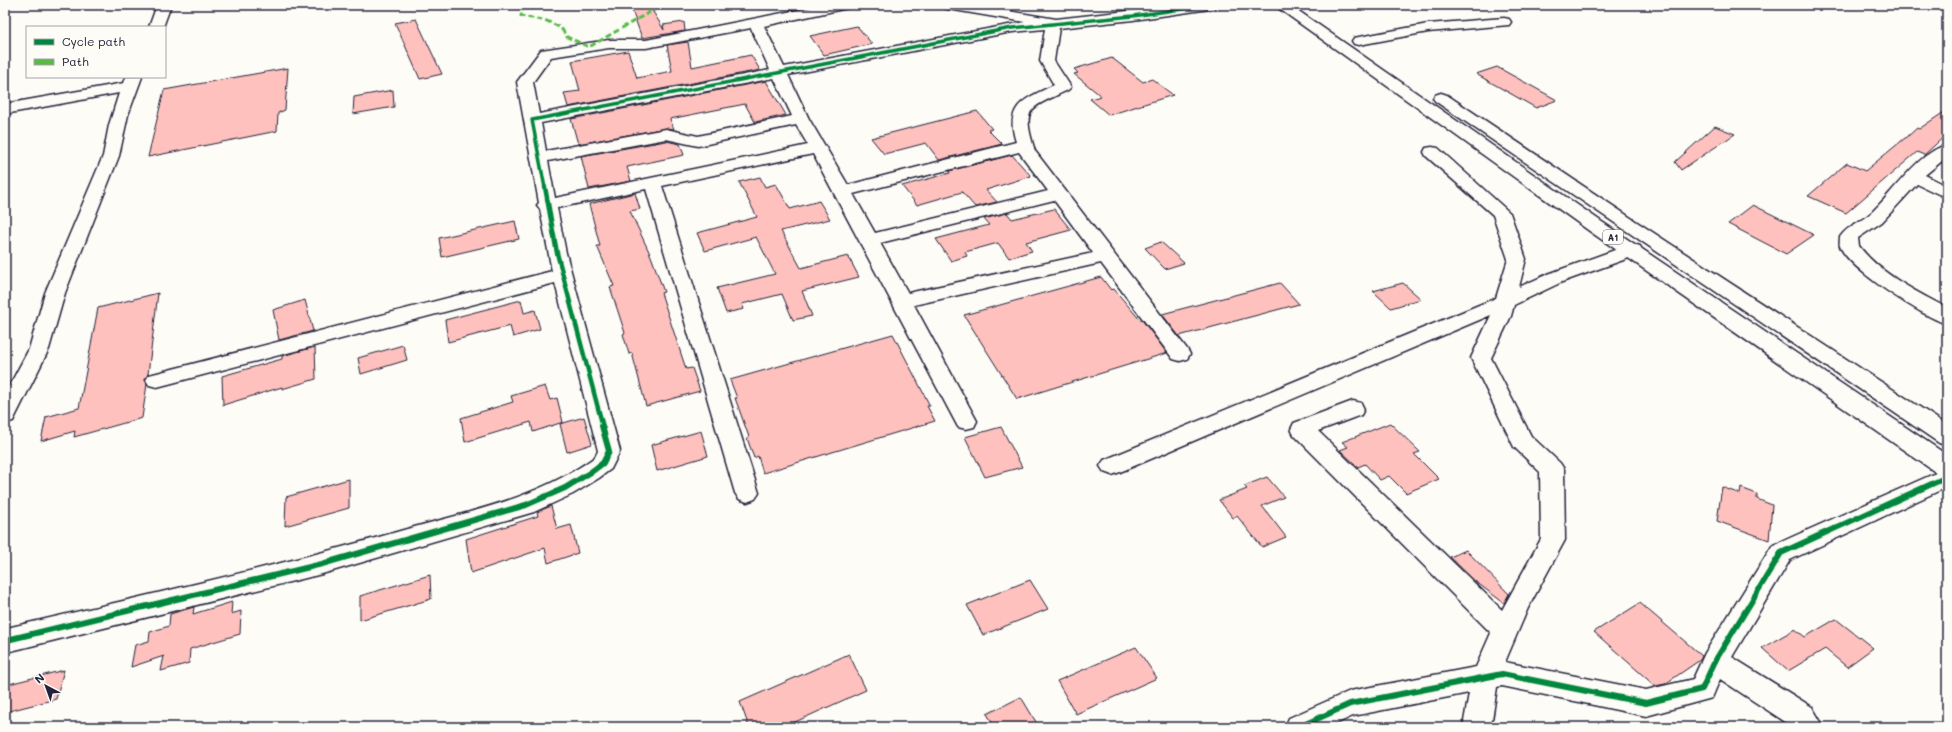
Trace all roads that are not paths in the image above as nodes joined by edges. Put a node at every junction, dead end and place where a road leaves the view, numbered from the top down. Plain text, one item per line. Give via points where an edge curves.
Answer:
1 (164, 5) edge
2 (843, 5) edge
3 (948, 5) edge
4 (1210, 5) edge
5 (1281, 5) edge
6 (1306, 5) edge
7 (1504, 22) dead end
8 (756, 23) junction
9 (1053, 23) junction
10 (156, 26) edge
11 (1359, 41) junction
12 (779, 73) junction
13 (132, 82) edge
14 (5, 109) edge
15 (801, 119) junction
16 (532, 120) junction
17 (1025, 145) junction
18 (819, 148) junction
19 (1947, 150) edge
20 (1432, 152) dead end
21 (538, 158) junction
22 (1915, 177) junction
23 (652, 182) junction
24 (843, 191) junction
25 (1947, 193) edge
26 (1059, 194) junction
27 (546, 205) junction
28 (869, 240) junction
29 (1633, 250) junction
30 (1105, 256) junction
31 (562, 275) junction
32 (902, 301) junction
33 (1505, 302) junction
34 (1947, 317) edge
35 (1180, 354) dead end
36 (157, 380) dead end
37 (1353, 409) dead end
38 (5, 414) edge
39 (966, 421) dead end
40 (1947, 437) edge
41 (1112, 466) dead end
42 (1947, 468) edge
43 (1947, 477) edge
44 (747, 493) dead end
45 (1505, 630) junction
46 (11, 639) dead end
47 (1715, 661) junction
48 (1484, 678) junction
49 (1298, 727) edge
50 (1477, 727) edge
51 (1810, 727) edge

1 - 10 street
2 - 8 street
3 - 9 street
4 - 9 street via 1133,16
5 - 29 highway, A1 via 1595,226
6 - 11 highway, A1
7 - 11 street via 1428,28
8 - 12 street
8 - 16 street via 646,44 609,44 546,53 525,82
9 - 12 street via 928,43
9 - 17 street via 1047,61 1063,87 1025,106 1019,127
11 - 40 highway, A1 via 1612,215
12 - 15 street
12 - 16 street
13 - 14 street
13 - 38 street via 111,156 55,293 39,349
15 - 18 street
15 - 21 street via 698,141 666,134
16 - 21 street
17 - 24 street
17 - 26 street via 1027,152
18 - 23 street
18 - 24 street
19 - 22 street
20 - 33 street via 1501,213 1517,259
21 - 27 street
22 - 25 street
22 - 34 street via 1876,218 1854,232 1848,244 1862,261 1904,293
23 - 27 street
23 - 44 street
24 - 28 street
26 - 28 street
26 - 30 street
27 - 31 street
28 - 32 street
29 - 33 street via 1555,278
29 - 42 highway, A1
30 - 32 street
30 - 35 street
31 - 36 street
31 - 46 street via 609,451 603,463 591,472 565,488 526,505 322,564
32 - 39 street
33 - 41 street
33 - 45 street via 1481,358 1522,441 1552,470 1553,540
37 - 45 street via 1302,429
43 - 47 street via 1781,553
45 - 48 street
47 - 48 street via 1702,689 1646,703 1502,674
47 - 51 street via 1802,716
48 - 49 street via 1350,704
48 - 50 street

